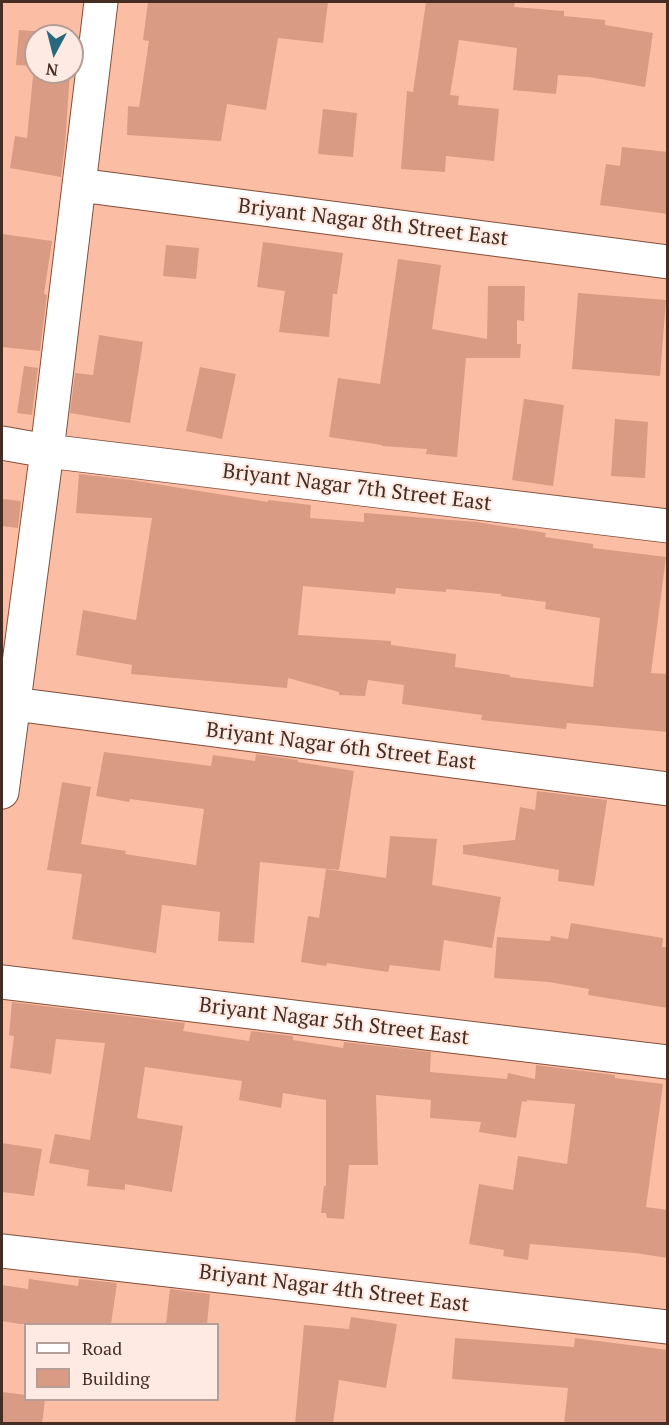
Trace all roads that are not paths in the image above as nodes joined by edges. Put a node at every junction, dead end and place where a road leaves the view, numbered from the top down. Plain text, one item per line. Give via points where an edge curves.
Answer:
1 (101, 2) edge
2 (80, 185) junction
3 (668, 262) edge
4 (2, 443) edge
5 (47, 451) junction
6 (668, 526) edge
7 (14, 704) junction
8 (668, 789) edge
9 (2, 792) edge
10 (2, 982) edge
11 (668, 1062) edge
12 (2, 1251) edge
13 (668, 1327) edge

1 - 2 street
2 - 3 street, Briyant Nagar 8th Street East
2 - 5 street
4 - 5 street, Briyant Nagar 7th Street East
5 - 6 street, Briyant Nagar 7th Street East
5 - 7 street
7 - 8 street, Briyant Nagar 6th Street East
7 - 9 street
10 - 11 street, Briyant Nagar 5th Street East
12 - 13 street, Briyant Nagar 4th Street East

